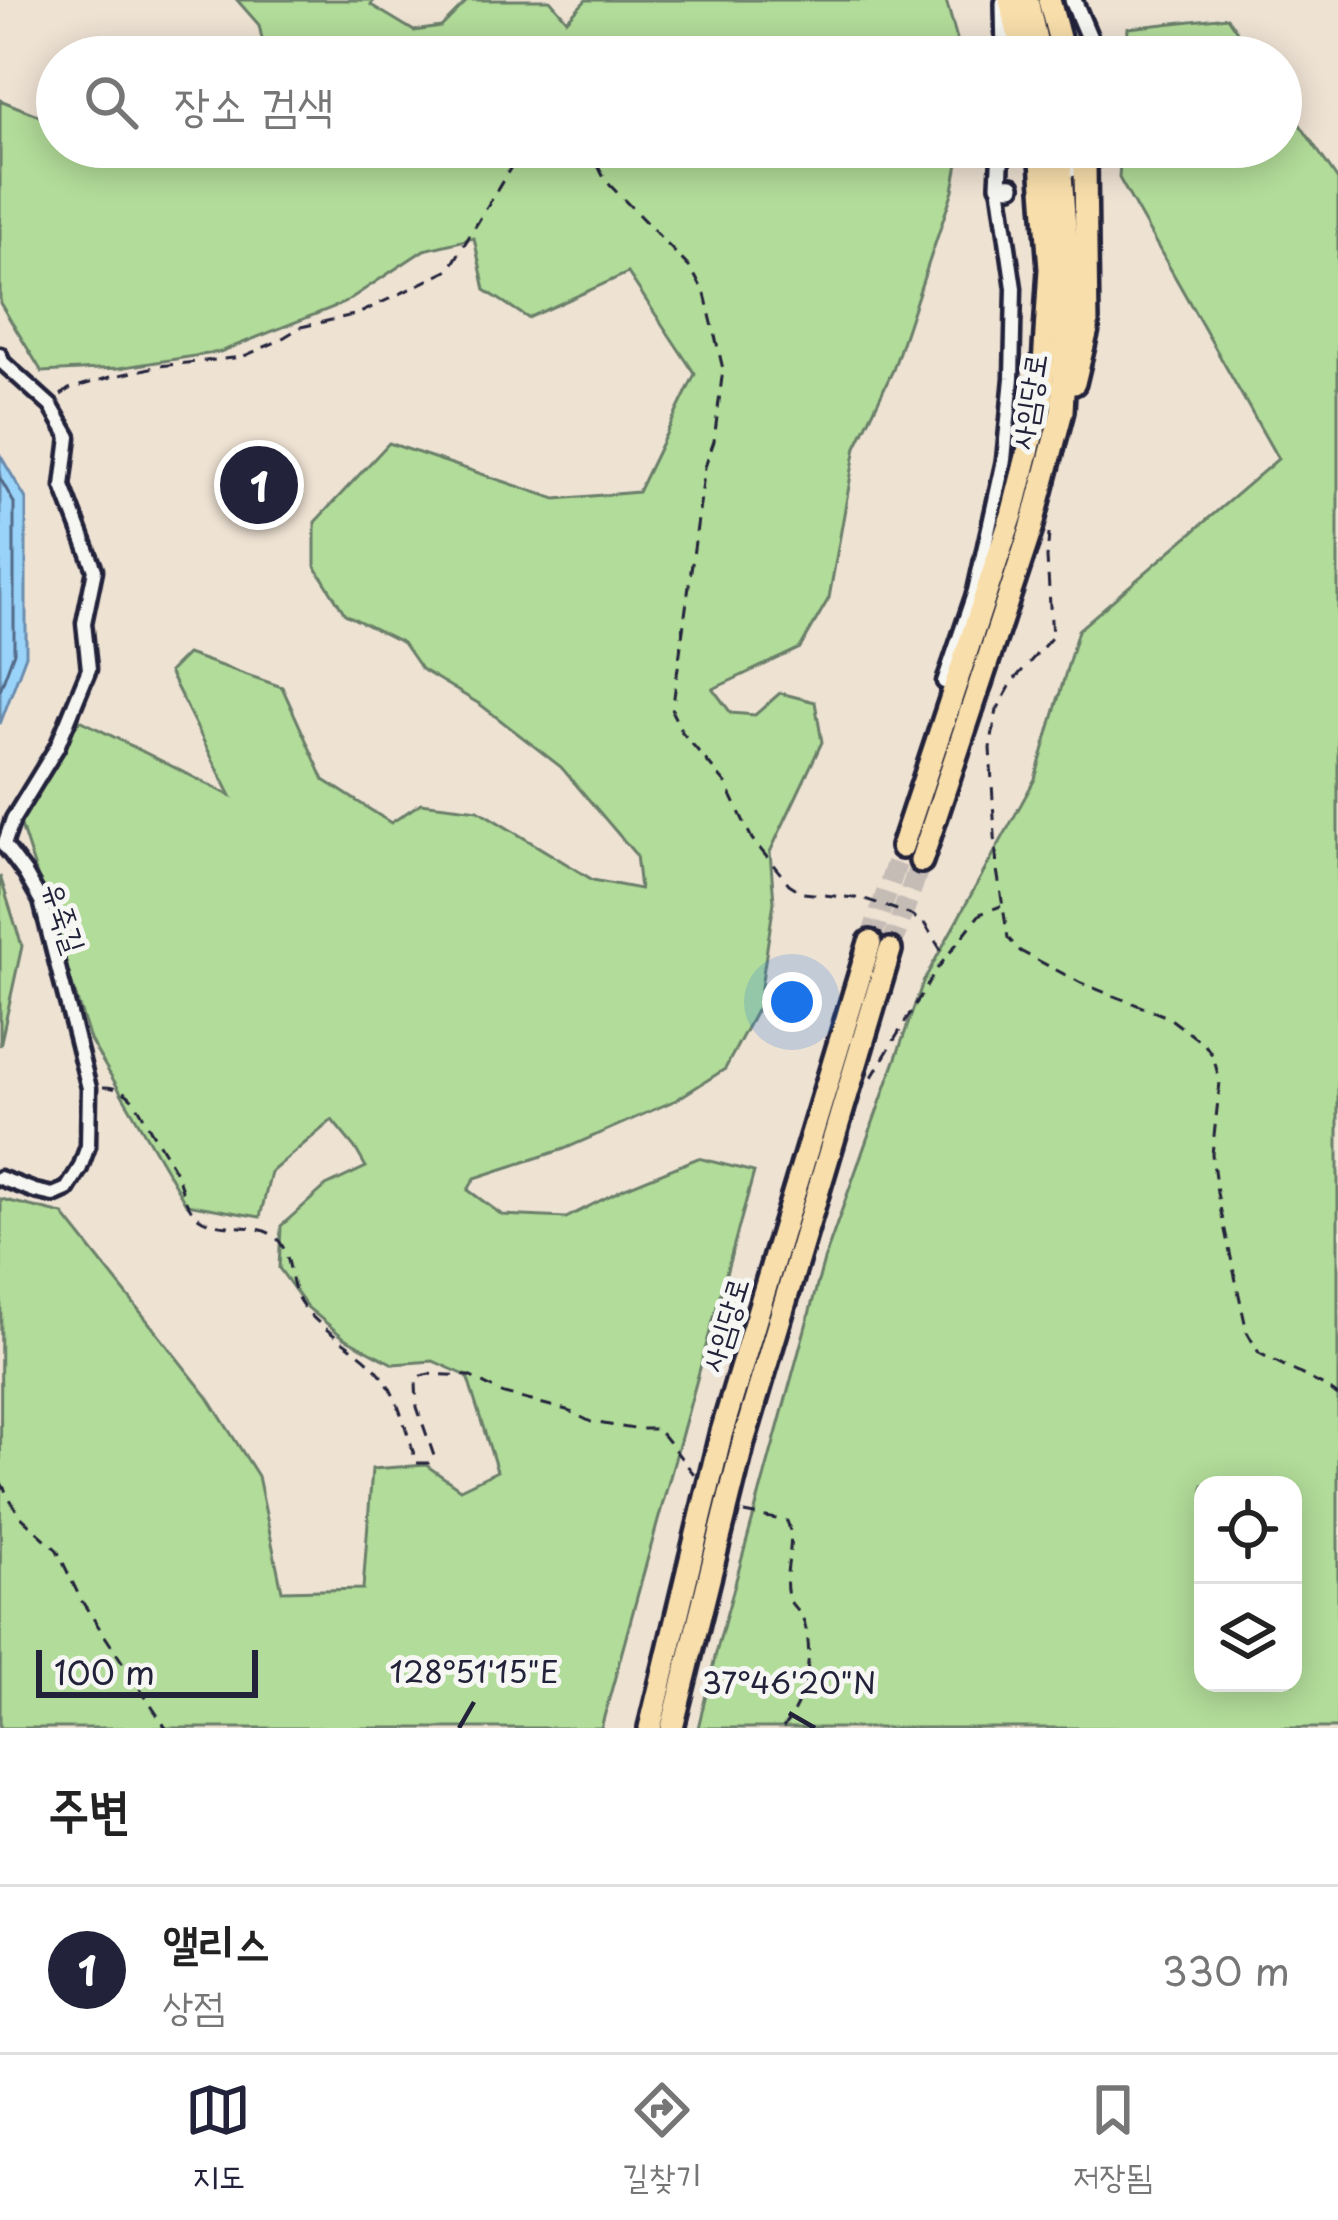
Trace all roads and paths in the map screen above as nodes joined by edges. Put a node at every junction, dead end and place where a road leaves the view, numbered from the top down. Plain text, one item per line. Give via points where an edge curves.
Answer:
1 (1007, 0) edge
2 (1027, 0) edge
3 (1048, 0) edge
4 (1073, 0) edge
5 (1006, 36) edge
6 (1018, 36) edge
7 (1035, 36) edge
8 (1060, 36) edge
9 (1088, 36) edge
10 (510, 168) edge
11 (599, 168) edge
12 (1003, 168) edge
13 (1043, 168) edge
14 (1061, 168) edge
15 (1079, 168) edge
16 (1005, 186) joint
17 (0, 355) edge
18 (49, 403) junction
19 (1061, 411) junction
20 (1049, 537) dead end
21 (956, 685) junction
22 (902, 847) tunnel mouth
23 (921, 861) tunnel mouth
24 (1003, 905) junction
25 (946, 958) junction
26 (89, 1088) junction
27 (868, 1088) dead end
28 (0, 1178) edge
29 (1338, 1396) edge
30 (699, 1480) dead end
31 (0, 1481) edge
32 (735, 1510) dead end
33 (166, 1728) edge
34 (650, 1728) edge
35 (672, 1728) edge
36 (784, 1728) edge

1 - 5 street
1 - 6 highway
2 - 7 highway
3 - 8 highway
4 - 9 street
10 - 18 path via 448,271 242,357 107,378
11 - 25 path via 691,269 723,369 672,712 789,884 909,914
12 - 16 street
13 - 21 highway, 사임당로 via 1050,268 1042,397
14 - 19 highway, 사임당로 via 1069,282
15 - 19 highway via 1087,329
16 - 21 street via 1014,288 1004,460 944,682
17 - 18 street
18 - 26 street, 유죽길 via 69,437 63,486 95,570 84,623 89,669 58,747 4,845 41,901
19 - 23 highway, 사임당로 via 1031,529
20 - 24 path via 1052,638 1013,681 990,748
21 - 22 highway, 사임당로
24 - 25 path via 980,914
24 - 29 path via 1008,938 1020,951 1168,1017 1214,1056 1220,1082 1212,1154 1247,1333 1259,1353
25 - 27 path
26 - 28 street, 유죽길 via 88,1146 68,1189 53,1195
26 - 30 path via 117,1087 131,1096 200,1220 267,1231 281,1241 299,1301 378,1371 417,1463 434,1456 416,1383 429,1374 469,1376 591,1422 658,1429
31 - 33 path via 19,1515 57,1550
32 - 36 path via 788,1521 791,1529 788,1597 808,1644 803,1688
34 - 35 highway, 사임당로 via 721,1435 880,946

